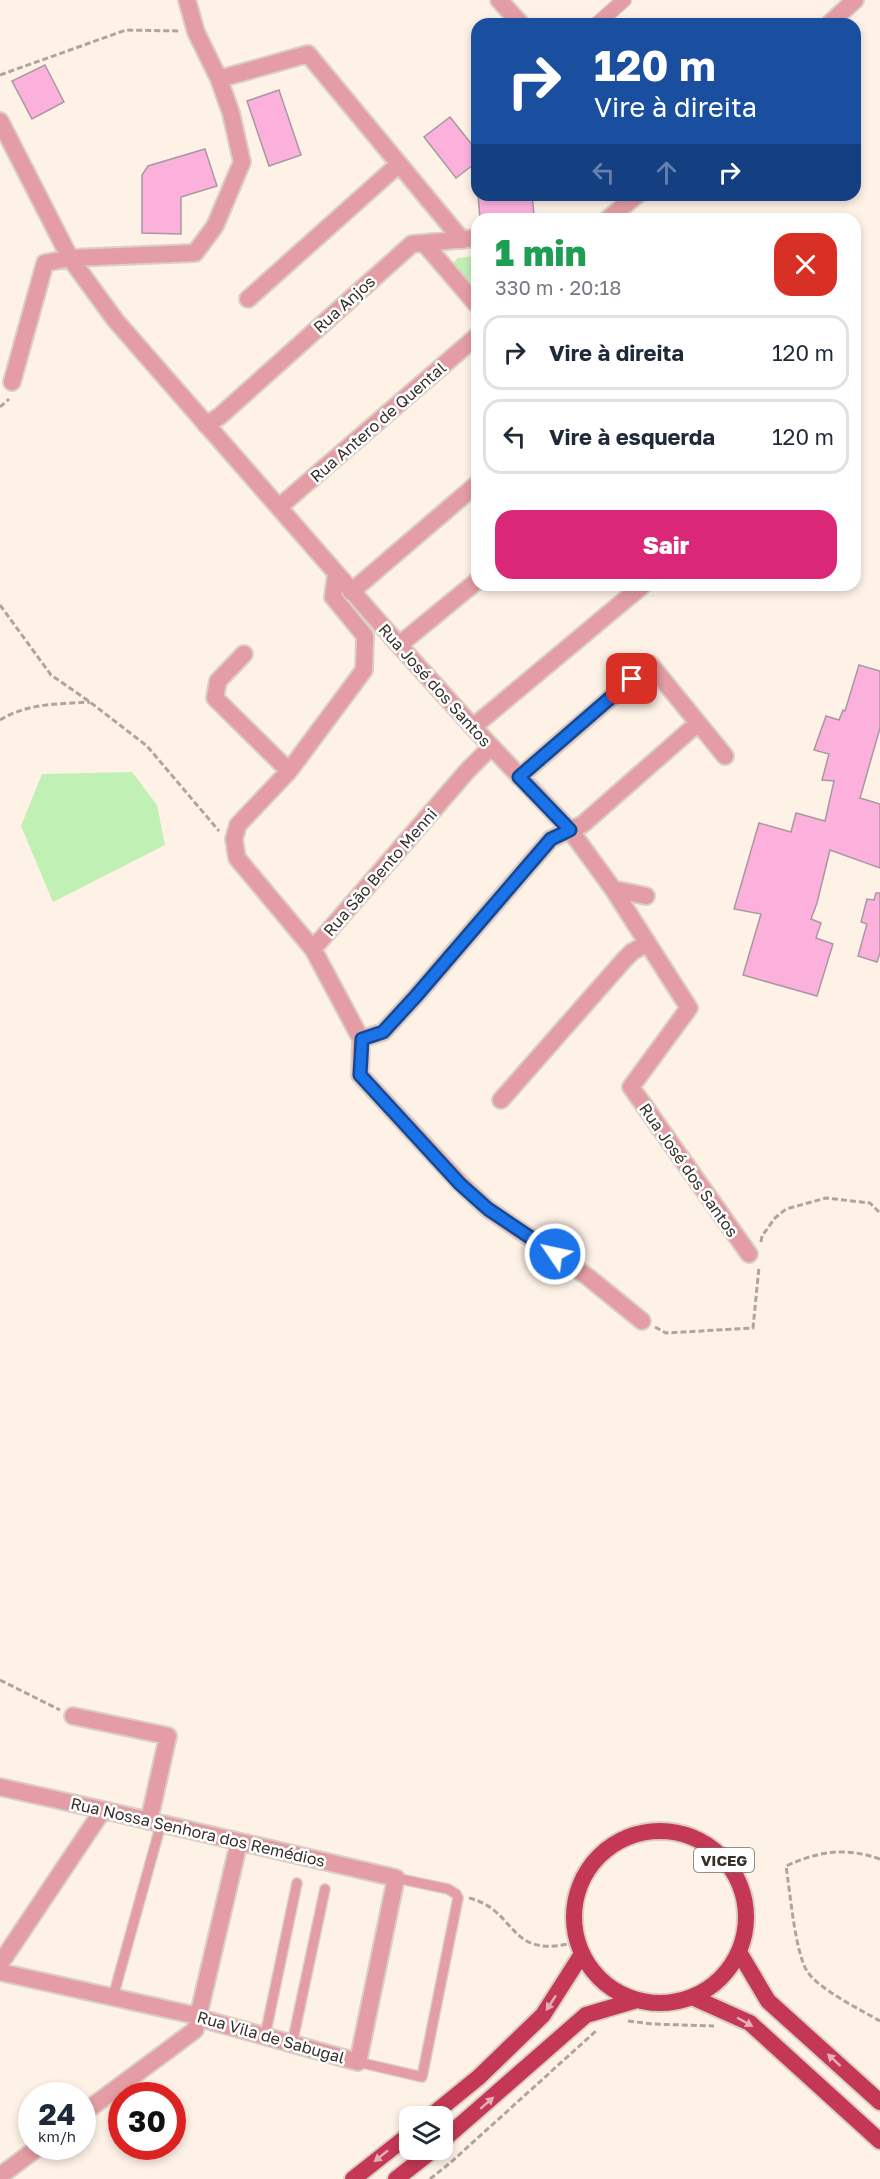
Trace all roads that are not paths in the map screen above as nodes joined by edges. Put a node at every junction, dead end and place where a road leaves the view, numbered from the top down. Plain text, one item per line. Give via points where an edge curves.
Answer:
1 (187, 0) edge
2 (499, 0) edge
3 (624, 0) edge
4 (855, 0) edge
5 (516, 18) edge
6 (604, 18) edge
7 (836, 18) edge
8 (219, 80) junction
9 (0, 121) edge
10 (399, 164) junction
11 (630, 201) edge
12 (615, 213) edge
13 (469, 239) edge
14 (424, 243) junction
15 (70, 258) junction
16 (471, 298) edge
17 (248, 299) dead end
18 (471, 341) edge
19 (12, 382) dead end
20 (206, 425) junction
21 (471, 489) edge
22 (279, 507) junction
23 (336, 574) junction
24 (471, 585) edge
25 (636, 591) edge
26 (351, 592) junction
27 (399, 645) junction
28 (244, 654) dead end
29 (698, 723) junction
30 (473, 727) junction
31 (491, 747) junction
32 (725, 756) dead end
33 (289, 771) junction
34 (519, 777) junction
35 (570, 830) junction
36 (613, 890) junction
37 (646, 896) dead end
38 (647, 943) junction
39 (313, 950) junction
40 (362, 1039) junction
41 (501, 1100) dead end
42 (756, 1254) road end
43 (642, 1321) road end
44 (72, 1716) road end
45 (0, 1788) edge
46 (104, 1810) junction
47 (155, 1823) junction
48 (239, 1842) junction
49 (396, 1878) junction
50 (297, 1883) dead end
51 (325, 1889) dead end
52 (580, 1948) junction
53 (739, 1952) junction
54 (0, 1964) edge
55 (0, 1972) edge
56 (113, 1997) junction
57 (692, 1997) junction
58 (637, 2000) junction
59 (198, 2016) junction
60 (265, 2036) junction
61 (292, 2044) junction
62 (358, 2062) junction
63 (880, 2102) edge
64 (96, 2104) edge
65 (443, 2106) edge
66 (453, 2131) edge
67 (880, 2141) edge
68 (399, 2142) edge
69 (21, 2160) edge
70 (421, 2160) edge
71 (0, 2176) edge
72 (353, 2179) edge
73 (396, 2179) edge

1 - 8 street via 196,32
2 - 5 street
3 - 6 street
4 - 7 street
8 - 10 street via 308,54
8 - 15 street via 242,162 214,226 195,253
9 - 15 street, Rua José dos Santos
10 - 13 street
10 - 17 street
11 - 12 street
13 - 14 street
14 - 16 street
14 - 20 street, Rua Anjos via 412,244
15 - 19 street via 45,263
15 - 20 street, Rua José dos Santos via 116,321
18 - 22 street, Rua Antero de Quental
20 - 22 street, Rua José dos Santos
21 - 26 street
22 - 23 street, Rua José dos Santos
23 - 26 street, Rua José dos Santos
23 - 33 street via 333,597 365,636 364,670
24 - 27 street
25 - 30 street
26 - 27 street, Rua José dos Santos
27 - 30 street, Rua José dos Santos
28 - 33 street via 218,681 215,698
29 - 32 street
29 - 34 street via 650,664
29 - 35 street via 583,824
30 - 31 street, Rua José dos Santos
31 - 34 street, Rua José dos Santos
31 - 39 street, Rua São Bento Menni
33 - 39 street, Rua São Bento Menni via 238,825 234,839 237,858
34 - 35 street, Rua José dos Santos
35 - 36 street, Rua José dos Santos
35 - 40 street via 551,839 383,1032
36 - 37 street
36 - 38 street, Rua José dos Santos
38 - 41 street via 624,960
38 - 42 street, Rua José dos Santos via 689,1008 631,1088
39 - 40 street
40 - 43 street via 360,1075 460,1184 488,1209 588,1277
44 - 47 street via 168,1736
45 - 46 street, Rua Nossa Senhora dos Remédios
46 - 47 street, Rua Nossa Senhora dos Remédios
46 - 54 street
47 - 48 street, Rua Nossa Senhora dos Remédios
47 - 56 lane
48 - 49 street, Rua Nossa Senhora dos Remédios
48 - 59 street
49 - 62 street, Rua Vila de Sabugal
49 - 62 lane via 456,1894 422,2077
50 - 60 lane
51 - 61 lane
52 - 53 highway, VICEG via 573,1916 578,1890 589,1866 609,1846 634,1834 662,1830 690,1836 707,1845 733,1871 744,1897 746,1925
52 - 58 highway, VICEG via 596,1974 614,1990
52 -> 65 highway via 543,2015
53 - 57 highway, VICEG via 728,1971
63 -> 53 highway via 768,2001
55 - 56 street, Rua Vila de Sabugal
56 - 59 street, Rua Vila de Sabugal
57 - 58 highway, VICEG via 664,2003
57 -> 67 highway via 750,2024
66 -> 58 highway, VICEG via 586,2015
59 - 60 street, Rua Vila de Sabugal
59 - 64 street via 195,2030
60 - 61 street, Rua Vila de Sabugal
61 - 62 street, Rua Vila de Sabugal
68 -> 72 highway
69 - 71 street
70 - 73 highway

